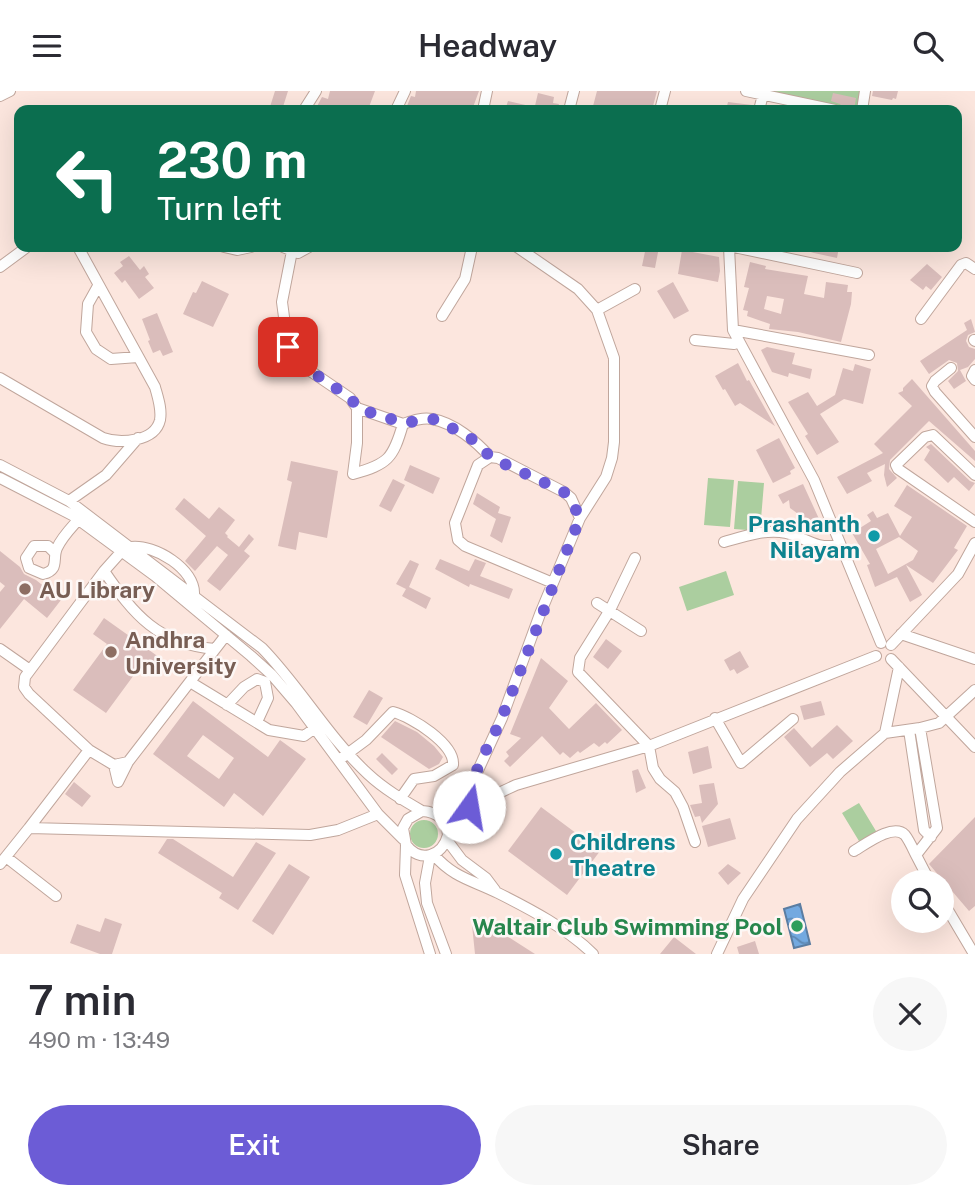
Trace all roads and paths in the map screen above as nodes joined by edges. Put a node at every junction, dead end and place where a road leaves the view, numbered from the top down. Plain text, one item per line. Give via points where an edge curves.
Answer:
1 (10, 91) edge
2 (746, 91) edge
3 (764, 93) edge
4 (0, 96) edge
5 (814, 105) edge
6 (20, 252) edge
7 (81, 252) edge
8 (287, 252) edge
9 (471, 252) edge
10 (527, 252) edge
11 (731, 252) edge
12 (755, 252) edge
13 (0, 267) edge
14 (975, 269) edge
15 (857, 273) dead end
16 (98, 286) junction
17 (635, 289) dead end
18 (597, 310) junction
19 (442, 316) dead end
20 (921, 319) dead end
21 (733, 330) junction
22 (695, 340) dead end
23 (738, 342) junction
24 (869, 355) dead end
25 (138, 357) junction
26 (951, 368) dead end
27 (975, 370) edge
28 (0, 378) edge
29 (975, 380) edge
30 (357, 408) junction
31 (403, 423) junction
32 (975, 437) edge
33 (138, 438) junction
34 (490, 457) junction
35 (0, 465) edge
36 (975, 475) edge
37 (0, 478) edge
38 (69, 501) junction
39 (580, 518) junction
40 (78, 520) junction
41 (975, 522) edge
42 (724, 542) dead end
43 (975, 543) edge
44 (840, 545) junction
45 (126, 549) junction
46 (55, 552) dead end
47 (635, 558) dead end
48 (103, 571) junction
49 (553, 583) junction
50 (597, 603) dead end
51 (610, 610) junction
52 (641, 631) dead end
53 (901, 634) junction
54 (226, 635) junction
55 (886, 644) junction
56 (0, 649) edge
57 (215, 649) junction
58 (876, 656) junction
59 (975, 659) edge
60 (895, 663) junction
61 (30, 670) junction
62 (269, 678) junction
63 (190, 683) junction
64 (975, 690) edge
65 (227, 705) junction
66 (945, 717) junction
67 (715, 718) junction
68 (793, 719) dead end
69 (257, 722) junction
70 (315, 729) junction
71 (915, 729) junction
72 (885, 733) junction
73 (649, 746) junction
74 (975, 747) edge
75 (89, 750) junction
76 (349, 753) junction
77 (338, 760) junction
78 (128, 762) junction
79 (114, 765) junction
80 (400, 799) junction
81 (469, 807) junction
82 (422, 811) junction
83 (378, 814) junction
84 (437, 814) junction
85 (29, 828) junction
86 (447, 837) junction
87 (0, 842) edge
88 (404, 842) junction
89 (695, 842) dead end
90 (854, 851) dead end
91 (432, 855) junction
92 (916, 855) junction
93 (5, 858) edge
94 (924, 870) edge
95 (496, 892) junction
96 (56, 896) dead end
97 (954, 921) edge
98 (430, 954) edge
99 (446, 954) edge
100 (593, 954) edge
101 (717, 954) edge
102 (974, 954) edge

1 - 4 street
2 - 3 street
3 - 5 street
6 - 13 street
7 - 16 street
8 - 30 street via 282,302 288,347 300,364 351,398
9 - 19 street via 465,279
10 - 18 street via 578,289
11 - 21 street
12 - 15 street
14 - 20 street via 967,263 961,265
16 - 25 street
16 - 25 street via 88,304 86,332 96,349 111,359
17 - 18 street
18 - 39 street via 614,358 614,442 606,477
21 - 23 street
21 - 24 street
22 - 23 street
23 - 44 street via 814,480
25 - 33 street via 155,387 160,420 153,432
26 - 32 street via 932,386
27 - 29 street
28 - 33 street via 103,438 121,442
30 - 31 street
30 - 31 street via 353,474 379,467 396,450
31 - 34 street via 433,419 466,435
33 - 38 street via 106,475
34 - 39 street via 564,492
34 - 49 street via 478,465 455,523 458,540
35 - 38 street
36 - 41 street via 933,435 896,465
37 - 40 street
38 - 45 street
39 - 49 street
40 - 45 street
40 - 46 street
42 - 44 street via 779,532 818,547
43 - 53 street via 958,574
44 - 55 street
45 - 48 street
45 - 54 street
45 - 76 street via 262,648
47 - 51 street
48 - 57 street via 129,607 150,626 184,644
48 - 61 street
49 - 81 street via 502,718 469,790
50 - 51 street
51 - 52 street
51 - 73 street via 580,658 578,672
53 - 55 street
53 - 59 street
54 - 57 street
54 - 62 street
55 - 58 street via 876,648
55 - 60 street
56 - 61 street
57 - 63 street
58 - 60 street
58 - 67 street
60 - 66 street
60 - 72 street
61 - 75 street via 24,687
62 - 65 street via 244,687
62 - 69 street via 268,698
62 - 70 street
63 - 65 street
63 - 78 street
64 - 66 street
65 - 69 street
66 - 71 street
66 - 74 street
67 - 68 street via 741,763
67 - 73 street
69 - 70 street via 293,735 304,736
70 - 77 street
71 - 72 street
71 - 92 street via 937,828
72 - 101 street via 797,819 743,899
73 - 81 street via 516,785
73 - 89 street via 653,768 675,792
75 - 79 street
75 - 85 street
76 - 77 street
76 - 80 street via 367,774
76 - 80 street via 393,712 446,745 453,765 435,776 414,779
77 - 83 street
78 - 79 street
78 - 79 street via 118,782
80 - 82 street
81 - 84 street
81 - 86 street
82 - 84 street
82 - 88 street via 408,819
83 - 85 street via 310,835
83 - 88 street
84 - 86 street via 445,822
85 - 93 street
86 - 91 street via 445,845
86 - 95 street via 462,860
87 - 93 street
88 - 91 street via 416,854
88 - 98 street via 405,875
90 - 92 street via 898,831
91 - 95 street via 456,876
91 - 99 street via 425,883 427,903
92 - 94 street
93 - 96 street
95 - 100 street
97 - 102 street

